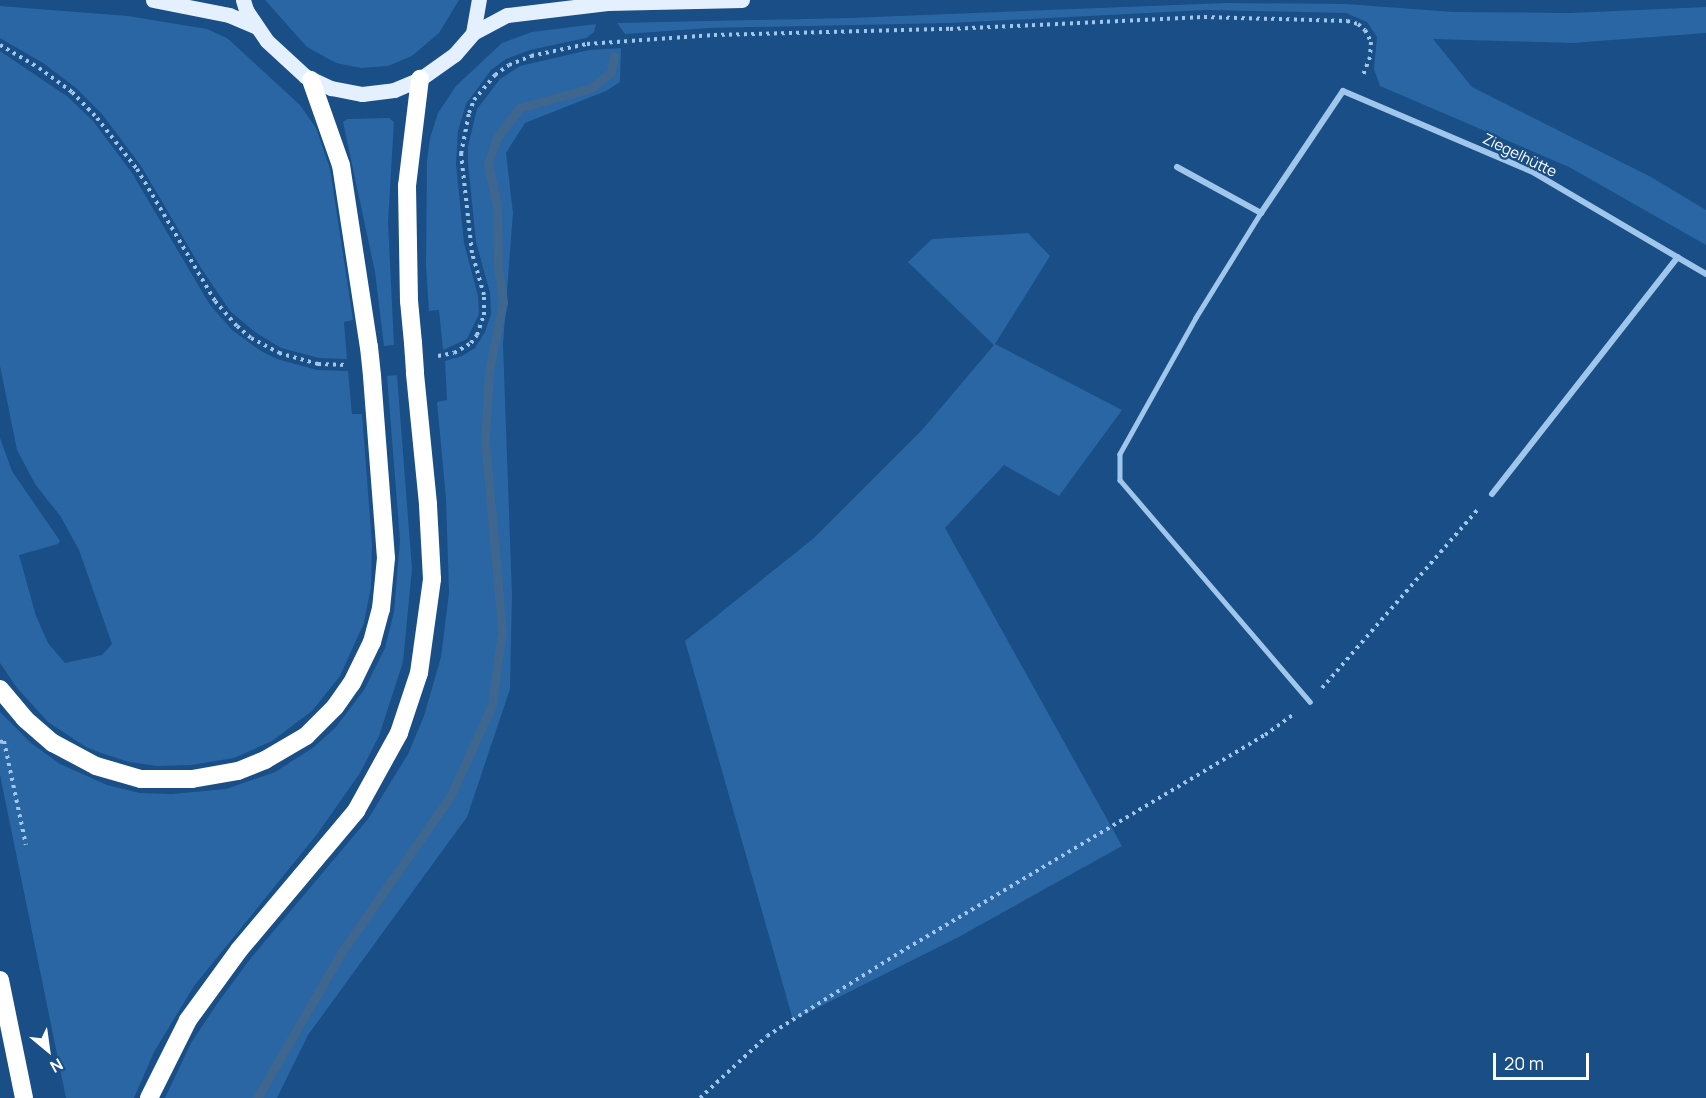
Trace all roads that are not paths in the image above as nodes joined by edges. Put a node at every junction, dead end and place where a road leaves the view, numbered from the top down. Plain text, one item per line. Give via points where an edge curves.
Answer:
1 (153, 0) edge
2 (243, 0) edge
3 (479, 0) edge
4 (742, 0) edge
5 (257, 27) junction
6 (473, 33) junction
7 (311, 80) junction
8 (420, 80) junction
9 (1178, 167) dead end
10 (1261, 213) junction
11 (1678, 257) junction
12 (1706, 274) edge
13 (1492, 494) road end
14 (0, 689) edge
15 (1310, 702) road end
16 (0, 980) edge
17 (24, 1098) edge
18 (149, 1098) edge

1 - 5 main road via 229,15
2 - 5 main road
3 - 6 main road
4 - 6 main road via 607,3 521,12 498,18
5 - 7 main road via 279,54
6 - 8 main road via 455,54
7 - 8 main road via 362,94 394,90
7 - 14 highway, bridge via 341,165 369,347 386,558 381,609 372,642 352,683 306,736 238,771 192,779 141,779 96,766 53,743 25,719
8 - 18 highway, bridge via 407,186 408,279 432,579 419,673 399,733 356,811 239,950 188,1020
9 - 10 street
10 - 11 street, Ziegelhütte via 1342,91 1531,171
10 - 15 lane via 1196,318 1120,454 1120,480
11 - 12 street, Ziegelhütte
11 - 13 street
16 - 17 highway

